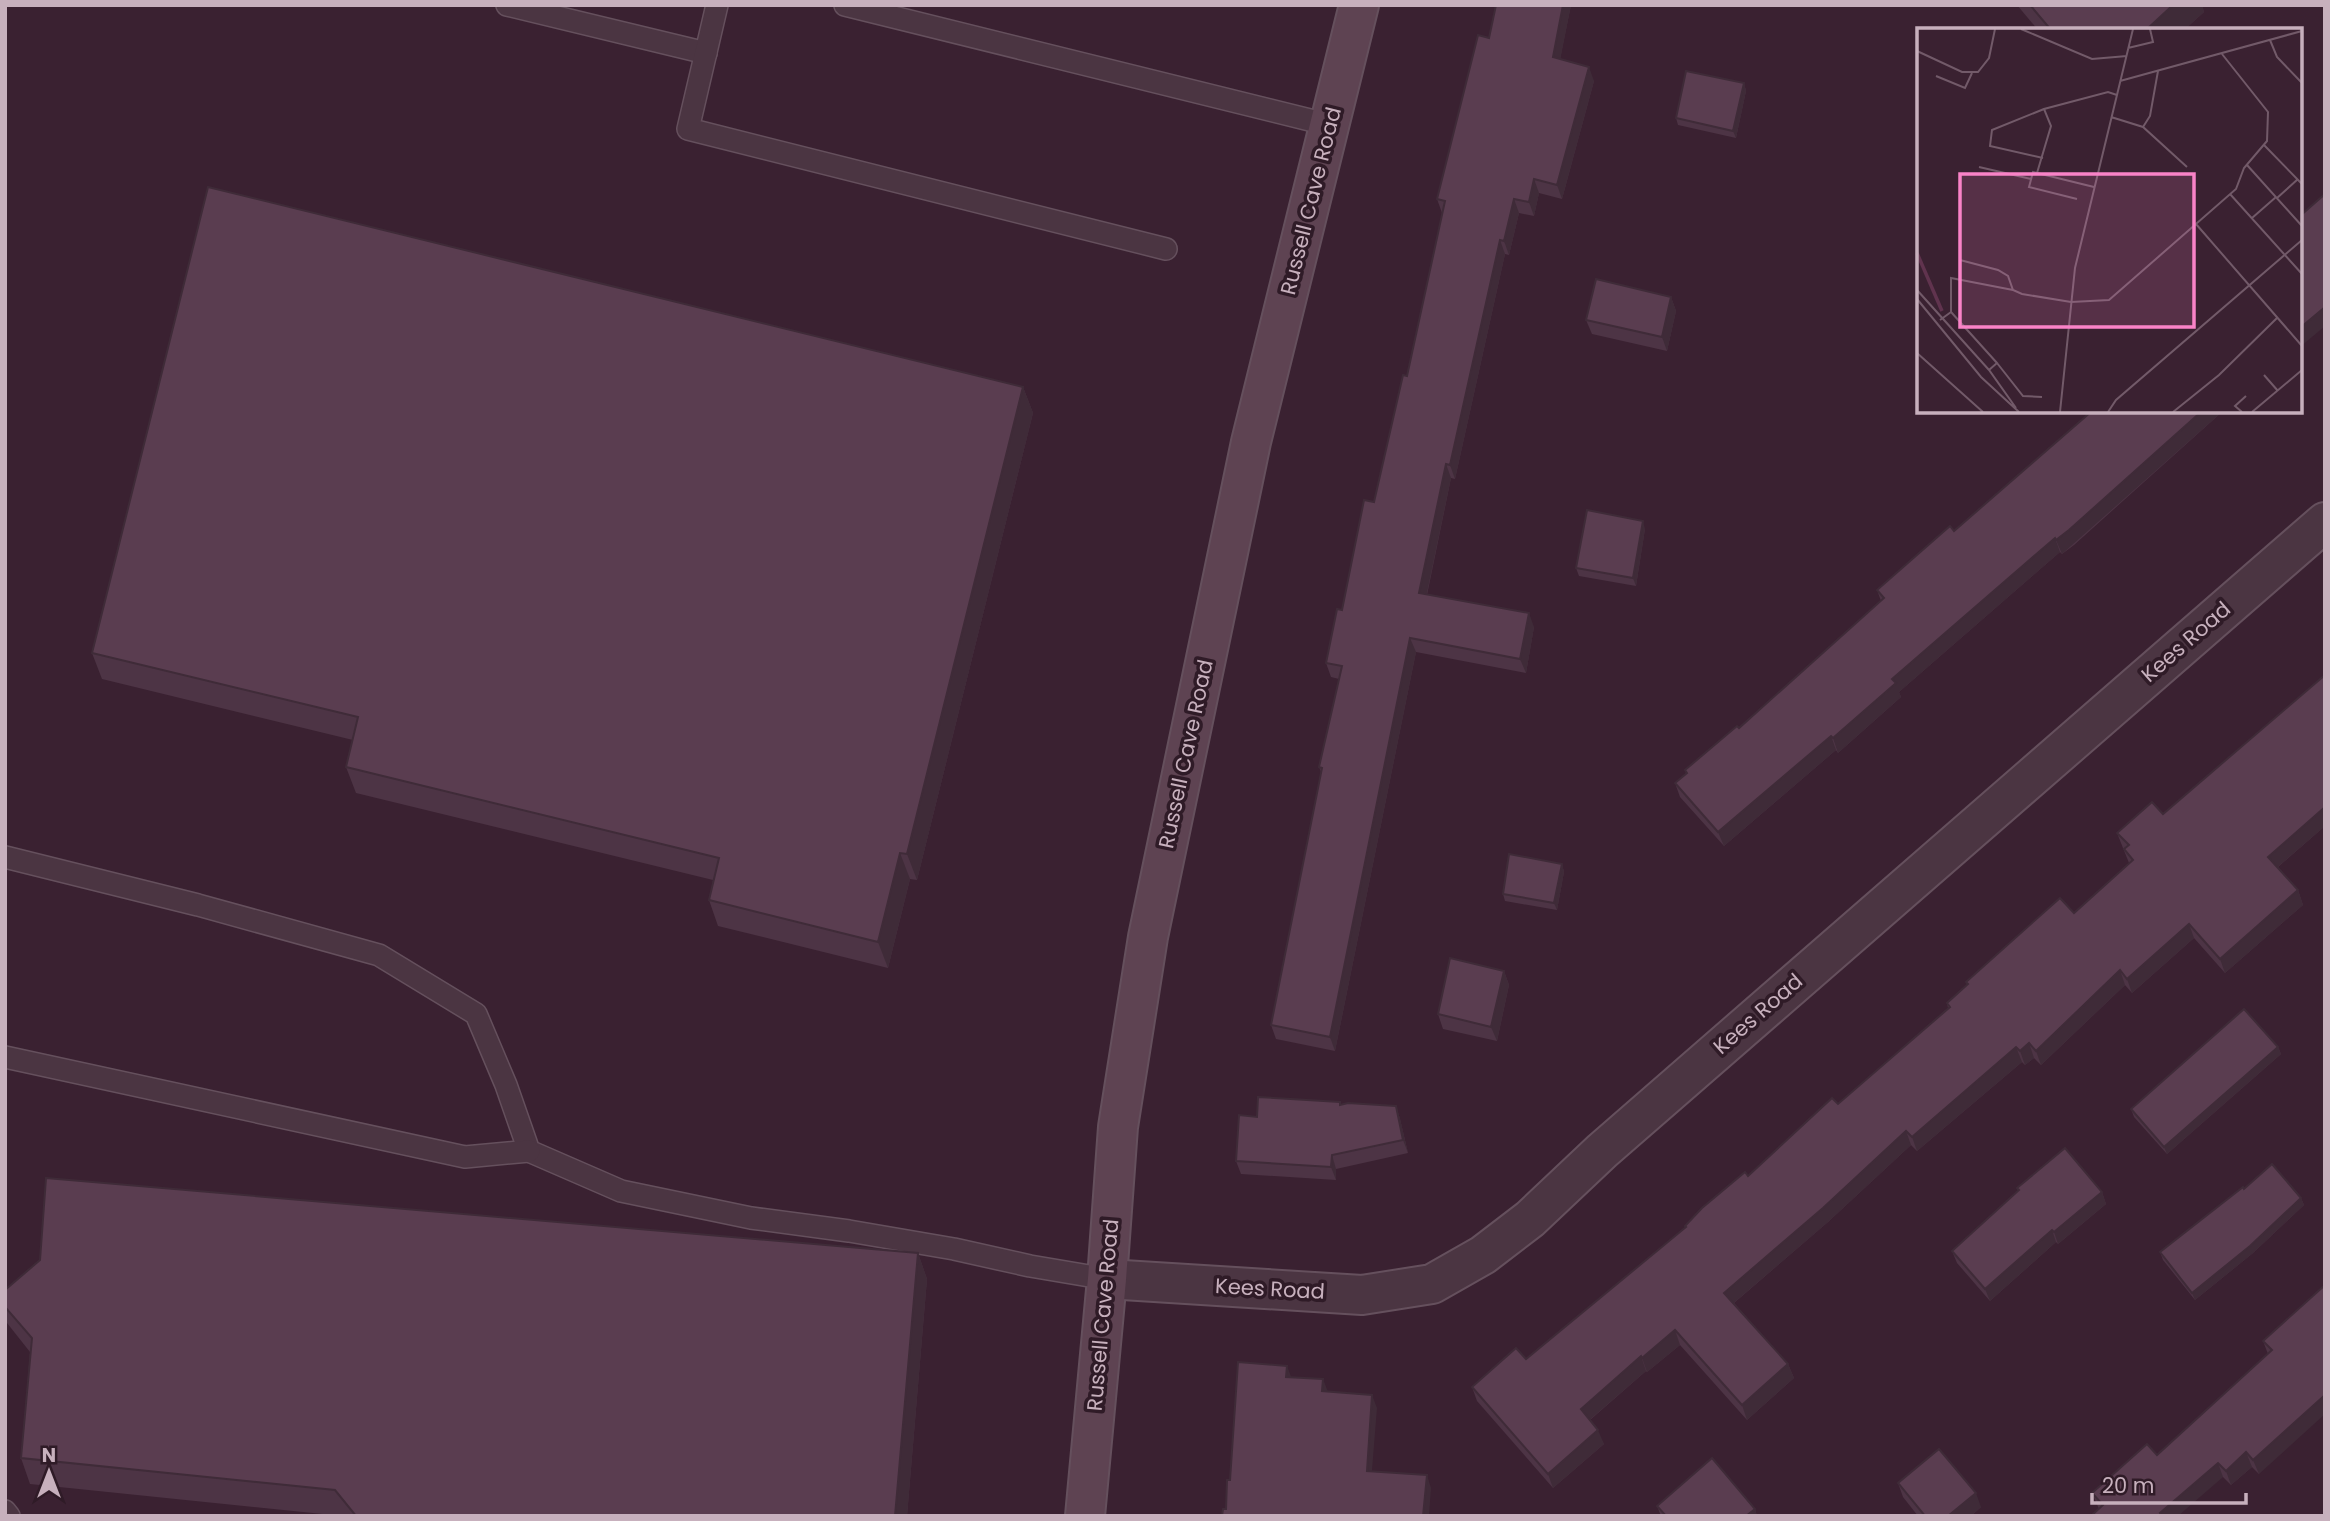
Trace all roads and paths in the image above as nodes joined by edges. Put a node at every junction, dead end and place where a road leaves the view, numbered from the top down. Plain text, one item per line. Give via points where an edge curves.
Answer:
1 (507, 5) edge
2 (717, 5) edge
3 (845, 5) edge
4 (1359, 5) edge
5 (706, 53) junction
6 (1330, 125) junction
7 (1166, 249) dead end
8 (2325, 522) edge
9 (5, 857) edge
10 (5, 1057) edge
11 (529, 1151) junction
12 (1107, 1279) junction
13 (5, 1511) edge
14 (9, 1516) edge
15 (1086, 1516) edge

1 - 5 lane
2 - 5 lane
3 - 6 lane
4 - 6 street, Russell Cave Road
5 - 7 lane via 688,129
6 - 12 street, Russell Cave Road via 1251,442 1148,937 1118,1127
8 - 12 street, Kees Road via 1612,1141 1530,1219 1483,1255 1432,1284 1362,1294
9 - 11 lane via 379,955 475,1014
10 - 11 lane via 465,1157
11 - 12 lane via 621,1191
12 - 15 street, Russell Cave Road
13 - 14 lane

